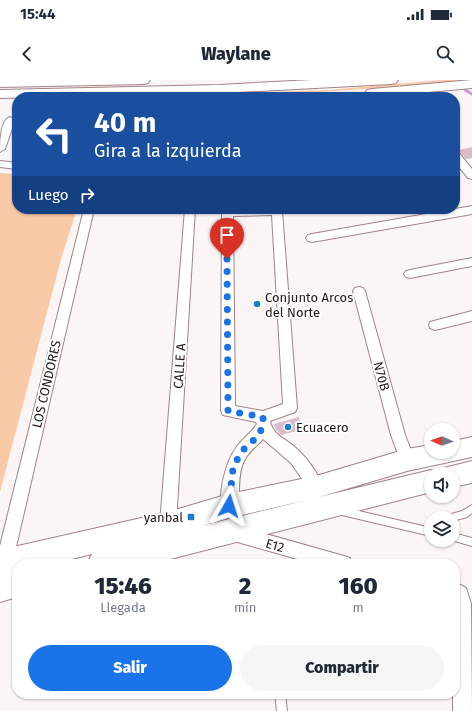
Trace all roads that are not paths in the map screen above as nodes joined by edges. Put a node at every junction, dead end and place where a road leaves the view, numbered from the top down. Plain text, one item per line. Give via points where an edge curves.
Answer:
1 (144, 80) edge
2 (391, 80) edge
3 (0, 83) edge
4 (472, 84) edge
5 (183, 92) edge
6 (382, 92) edge
7 (8, 107) edge
8 (0, 149) edge
9 (460, 161) edge
10 (0, 164) edge
11 (12, 165) edge
12 (472, 176) edge
13 (472, 210) edge
14 (460, 212) edge
15 (88, 214) edge
16 (190, 214) edge
17 (227, 214) edge
18 (277, 214) edge
19 (449, 214) edge
20 (312, 238) dead end
21 (472, 262) edge
22 (410, 274) dead end
23 (359, 291) dead end
24 (472, 316) edge
25 (435, 325) dead end
26 (263, 422) junction
27 (472, 447) edge
28 (460, 450) edge
29 (424, 457) edge
30 (407, 460) junction
31 (472, 472) edge
32 (460, 475) edge
33 (424, 482) edge
34 (321, 498) junction
35 (229, 506) junction
36 (472, 509) edge
37 (460, 515) edge
38 (168, 524) junction
39 (424, 530) edge
40 (230, 532) junction
41 (460, 539) edge
42 (472, 542) edge
43 (120, 559) edge
44 (326, 559) edge
45 (3, 561) edge
46 (9, 589) edge
47 (0, 593) edge
48 (460, 594) edge
49 (281, 699) edge
50 (282, 711) edge
51 (463, 711) edge

1 - 3 street
2 - 5 main road
4 - 6 main road
7 - 8 street
9 - 12 street
10 - 11 street
13 - 14 street
15 - 45 street, LOS CONDORES
16 - 38 street, CALLE A
17 - 26 street via 228,411
18 - 26 street via 290,408
19 - 20 street
21 - 22 street
23 - 30 street, N70B
24 - 25 street
26 - 34 street via 268,436 296,457
26 - 35 street via 258,436 241,452 233,468
27 - 28 main road
29 - 30 main road
30 - 34 main road
31 - 32 main road
33 - 34 main road
34 - 35 main road
34 - 39 lane via 383,520
34 - 40 main road
35 - 38 main road
36 - 37 lane
38 - 45 main road
40 - 43 main road
40 - 44 street, E12
41 - 42 lane
46 - 47 lane
48 - 51 street
49 - 50 lane

